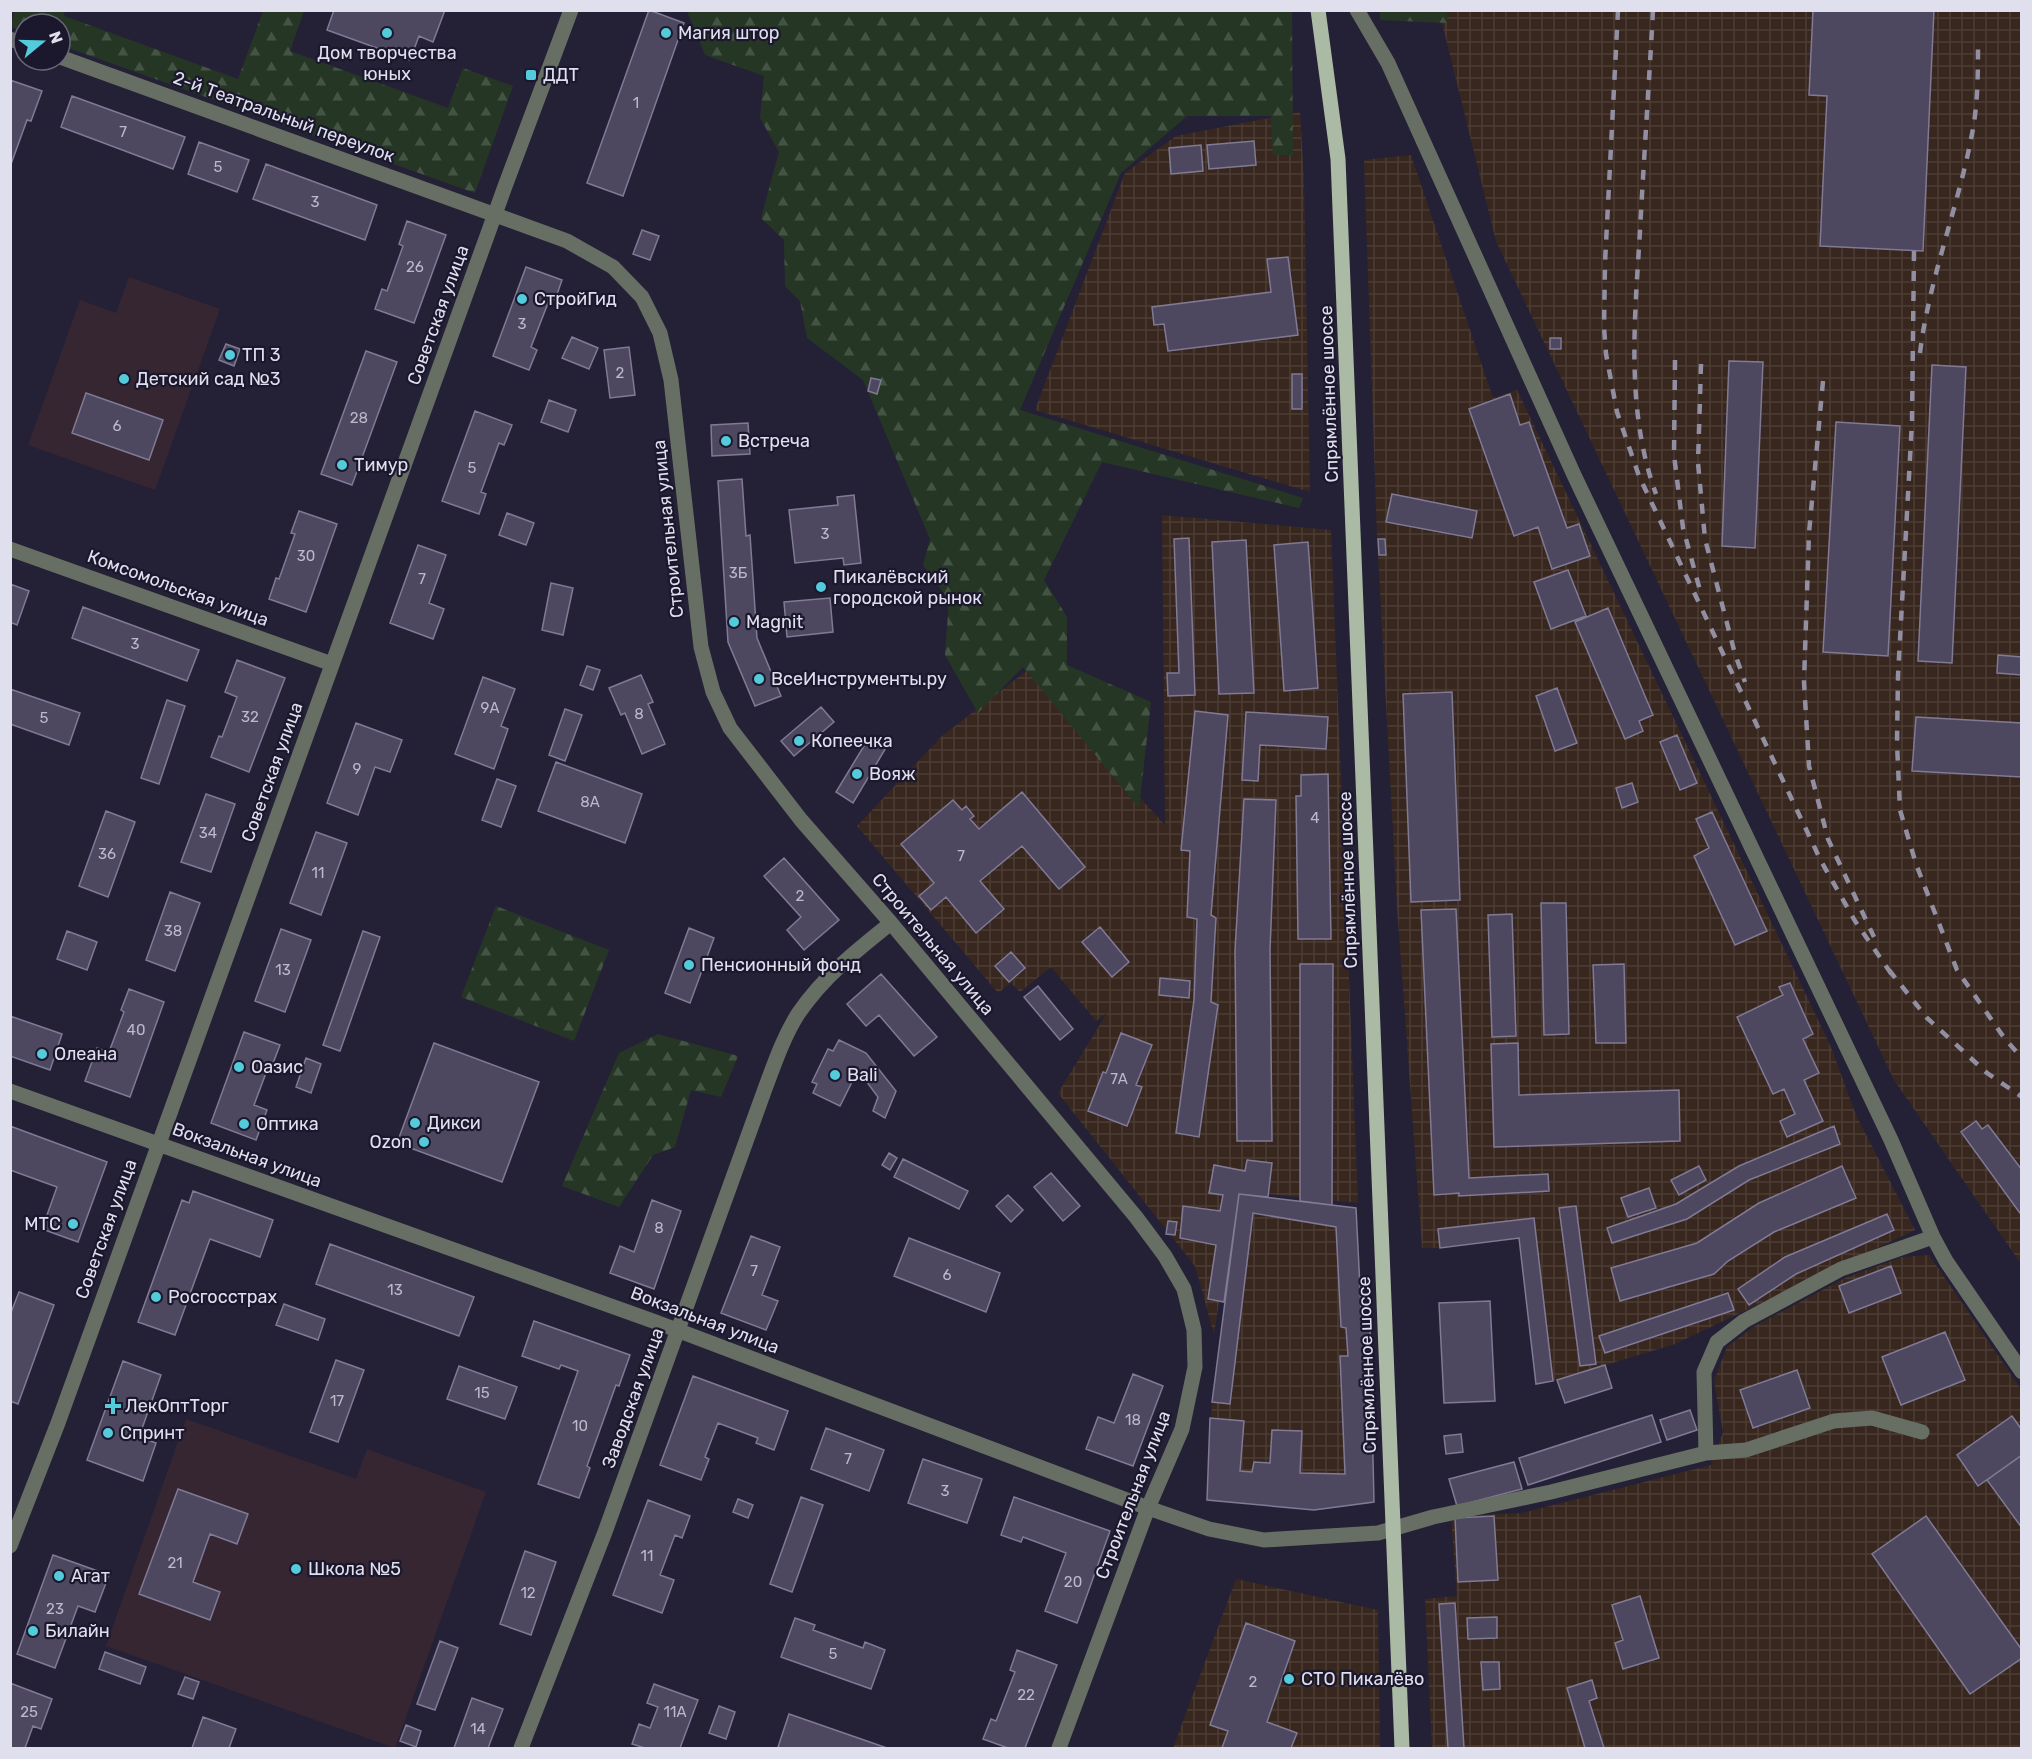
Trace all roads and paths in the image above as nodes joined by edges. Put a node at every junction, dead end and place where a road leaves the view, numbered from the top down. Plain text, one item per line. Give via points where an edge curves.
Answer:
1 (571, 10) edge
2 (1318, 10) edge
3 (1357, 10) edge
4 (72, 61) edge
5 (495, 214) junction
6 (10, 549) edge
7 (332, 664) junction
8 (891, 923) junction
9 (10, 1091) edge
10 (157, 1144) junction
11 (1933, 1237) junction
12 (678, 1330) junction
13 (2022, 1372) edge
14 (1922, 1432) dead end
15 (1706, 1453) junction
16 (1148, 1508) junction
17 (1392, 1530) junction
18 (10, 1546) edge
19 (521, 1749) edge
20 (1059, 1749) edge
21 (1402, 1749) edge

1 - 5 street, Советская улица
2 - 17 main road, Спрямлённое шоссе via 1338,159
3 - 11 street via 1388,63 1574,475 1891,1140
4 - 5 street, 2-й Театральный переулок
5 - 7 street, Советская улица
5 - 8 street, Строительная улица via 588,252 613,267 642,297 660,333 671,380 701,647 713,692 730,728 794,811
6 - 7 street, Комсомольская улица
7 - 10 street, Советская улица
8 - 12 street, Заводская улица via 825,979 784,1039
8 - 16 street, Строительная улица via 1136,1217 1184,1289 1194,1330 1195,1367 1182,1429
9 - 10 street, Вокзальная улица
10 - 12 street, Вокзальная улица
10 - 18 street, Советская улица
11 - 13 street
11 - 15 street via 1841,1269 1744,1321 1717,1342 1704,1372
12 - 16 street, Вокзальная улица
12 - 19 street, Заводская улица
14 - 15 street, Вокзальная улица via 1863,1418 1834,1421 1746,1449
15 - 17 street, Вокзальная улица
16 - 17 street, Вокзальная улица via 1209,1529 1264,1540
16 - 20 street, Строительная улица
17 - 21 main road, Спрямлённое шоссе

